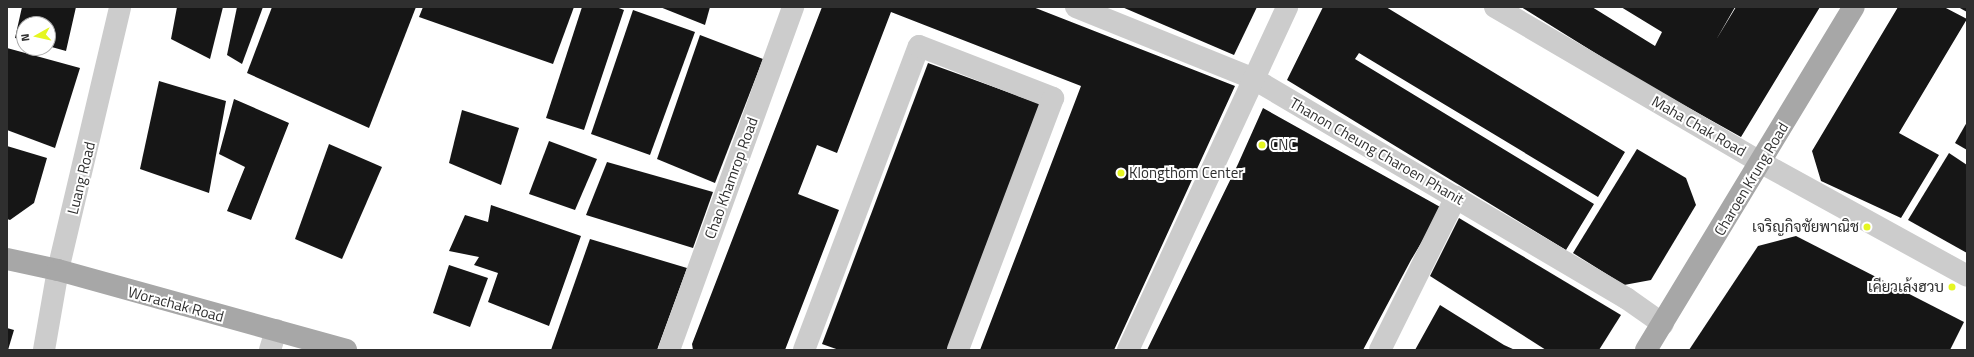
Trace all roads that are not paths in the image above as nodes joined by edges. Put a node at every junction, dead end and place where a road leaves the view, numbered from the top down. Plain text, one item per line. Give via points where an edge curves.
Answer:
1 (120, 7) edge
2 (793, 7) edge
3 (1076, 7) edge
4 (1287, 7) edge
5 (1495, 7) edge
6 (1854, 7) edge
7 (1254, 79) junction
8 (1760, 162) junction
9 (1456, 197) junction
10 (7, 260) edge
11 (58, 270) junction
12 (1967, 276) edge
13 (1663, 324) junction
14 (273, 340) edge
15 (44, 350) edge
16 (346, 350) edge
17 (668, 350) edge
18 (804, 350) edge
19 (958, 350) edge
20 (1128, 350) edge
21 (1380, 350) edge
22 (1646, 350) edge

1 - 11 street, Luang Road
2 - 17 street, Chao Khamrop Road
3 - 7 street, Thanon Cheung Charoen Phanit
4 - 7 street
5 - 8 street, Maha Chak Road
6 - 8 main road, Charoen Krung Road
7 - 9 street, Thanon Cheung Charoen Phanit
7 - 20 street
8 - 12 street, Maha Chak Road
8 - 13 main road, Charoen Krung Road
9 - 13 street, Thanon Cheung Charoen Phanit via 1626,298
9 - 21 street
10 - 11 main road, Worachak Road
11 - 14 main road, Worachak Road
11 - 15 street, Luang Road
13 - 22 main road, Charoen Krung Road
14 - 16 main road, Worachak Road
18 - 19 street via 919,46 1053,98

